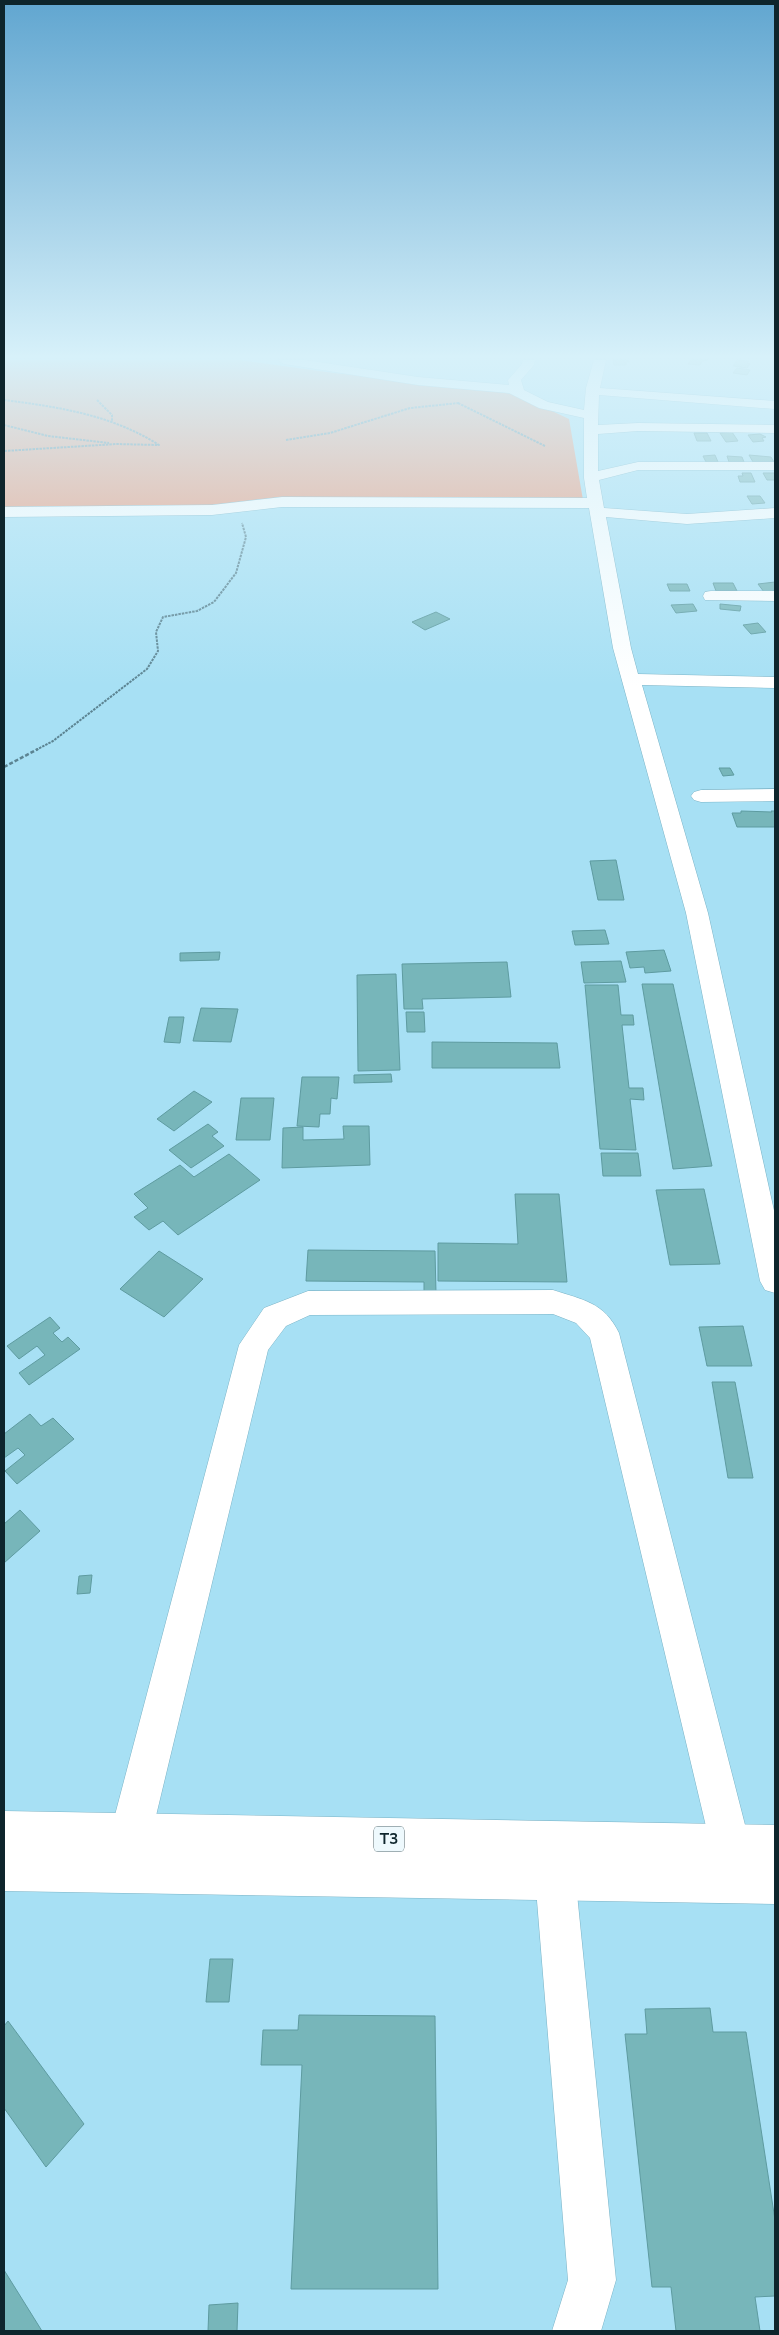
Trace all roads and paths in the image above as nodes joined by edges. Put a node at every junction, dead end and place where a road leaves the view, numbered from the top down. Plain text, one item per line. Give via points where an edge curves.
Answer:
1 (591, 469) edge
2 (620, 469) edge
3 (591, 478) junction
4 (597, 507) junction
5 (237, 508) junction
6 (4, 512) edge
7 (775, 513) edge
8 (711, 596) dead end
9 (775, 596) edge
10 (632, 679) junction
11 (775, 682) edge
12 (4, 767) edge
13 (775, 795) edge
14 (701, 796) dead end
15 (775, 1281) edge
16 (4, 1831) edge
17 (130, 1834) junction
18 (732, 1844) junction
19 (775, 1845) edge
20 (553, 1862) junction
21 (4, 1871) edge
22 (125, 1873) junction
23 (757, 1884) edge
24 (577, 2331) edge

1 - 3 main road
2 - 3 main road
3 - 4 main road
4 - 5 main road via 282,502
4 - 7 main road via 687,519
4 - 10 main road via 622,648
5 - 6 main road
5 - 12 path via 246,537 236,573 214,602 197,611 163,617 156,632 158,651 147,669 53,740
8 - 9 main road
10 - 11 main road
10 - 15 main road via 697,913
13 - 14 main road
16 - 17 main road, T3
17 - 18 main road via 254,1344 275,1317 308,1303 553,1302 587,1314 604,1333
17 - 20 main road, T3
17 - 22 main road
18 - 19 main road, T3
18 - 20 main road, T3
18 - 23 main road
20 - 22 main road, T3
20 - 23 main road, T3
20 - 24 main road via 592,2280
21 - 22 main road, T3

